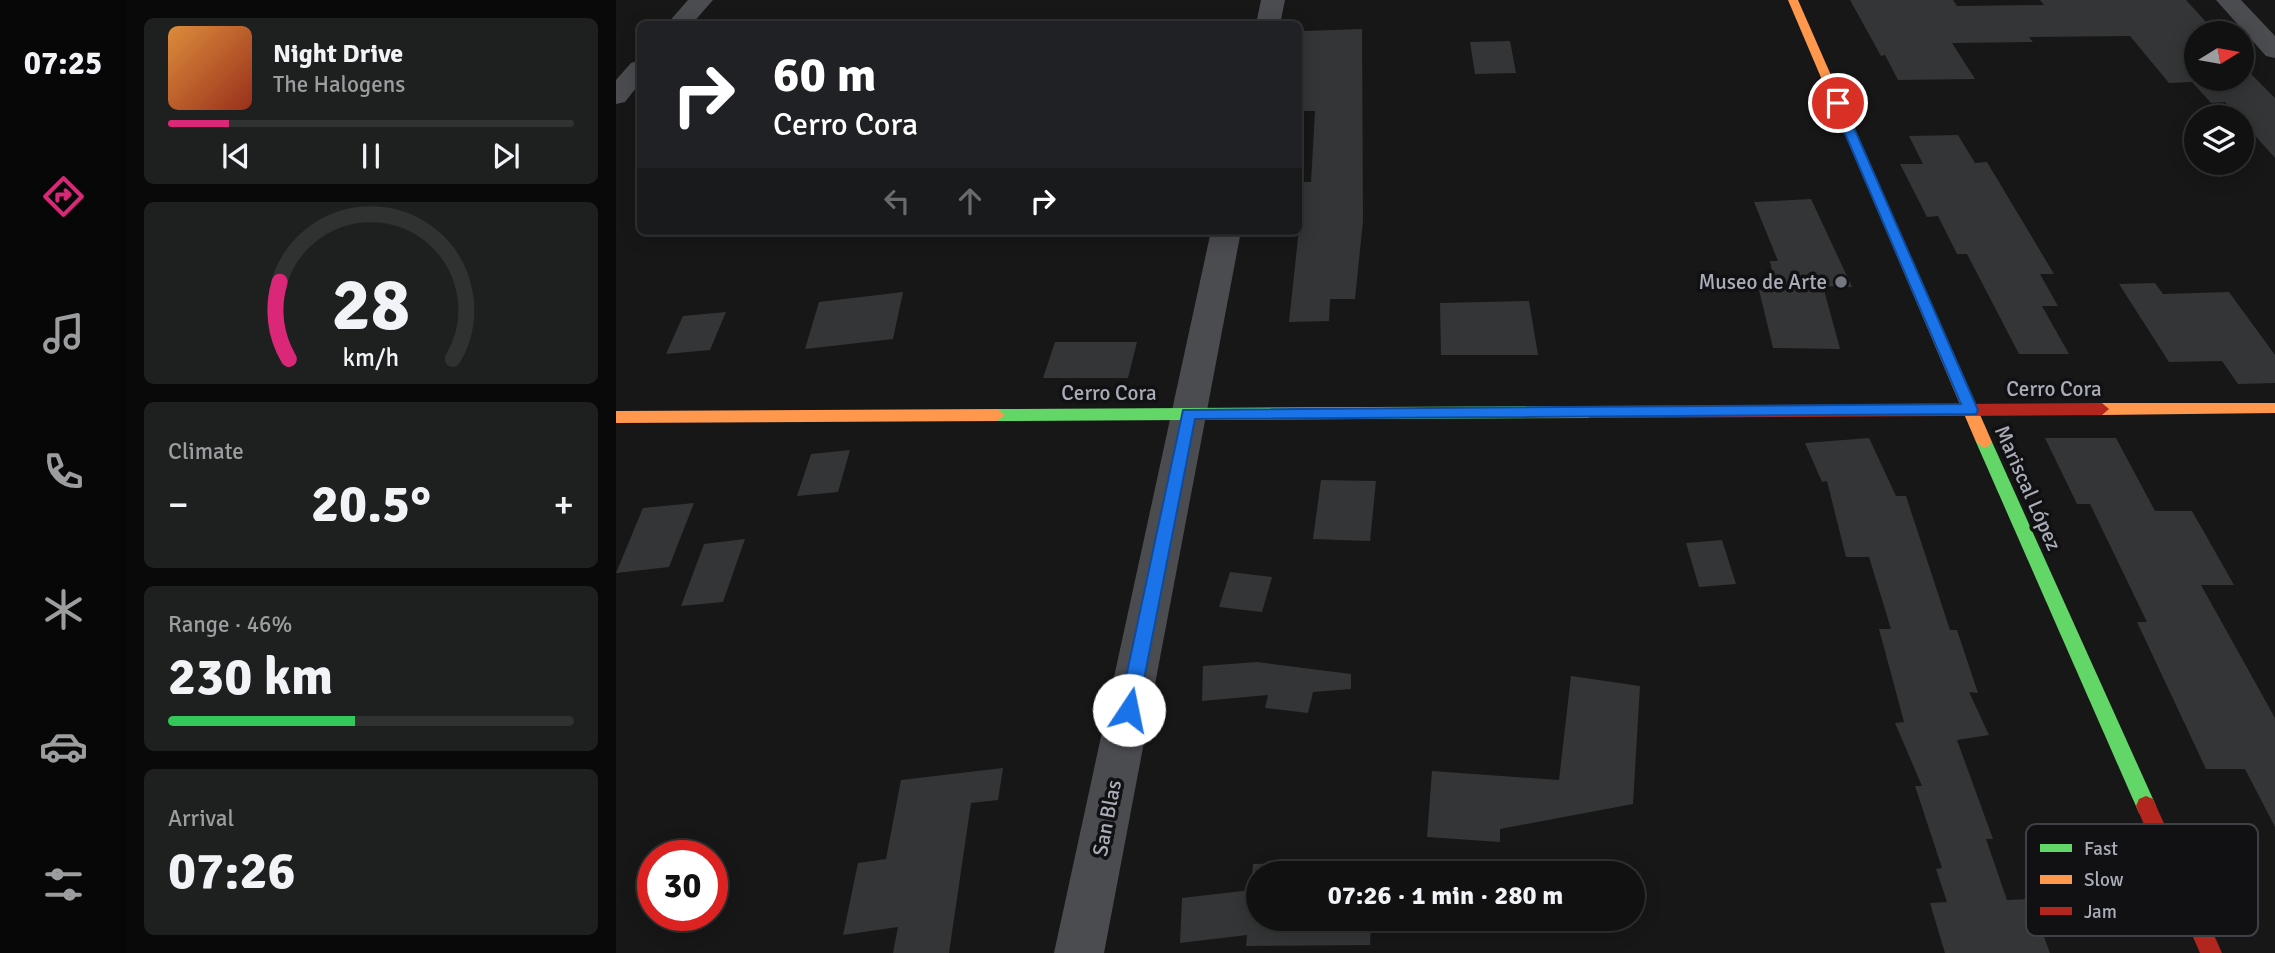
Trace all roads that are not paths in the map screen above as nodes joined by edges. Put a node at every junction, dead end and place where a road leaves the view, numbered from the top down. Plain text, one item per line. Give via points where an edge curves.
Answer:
1 (701, 0) edge
2 (1273, 0) edge
3 (1793, 0) edge
4 (2228, 0) edge
5 (683, 21) edge
6 (1269, 21) edge
7 (2275, 51) edge
8 (637, 72) edge
9 (616, 96) edge
10 (1225, 235) edge
11 (2275, 408) edge
12 (1970, 410) junction
13 (1189, 414) junction
14 (616, 417) edge
15 (2154, 824) edge
16 (2203, 936) edge
17 (1079, 953) edge
18 (2211, 953) edge

1 - 5 street
2 - 6 street
3 - 12 street, Mariscal López
4 - 7 street
8 - 9 street
10 - 13 street, San Blas
11 - 12 street, Cerro Cora
12 - 13 street, Cerro Cora
12 - 15 street, Mariscal López
13 - 14 street, Cerro Cora
13 - 17 street, San Blas
16 - 18 street, Mariscal López

